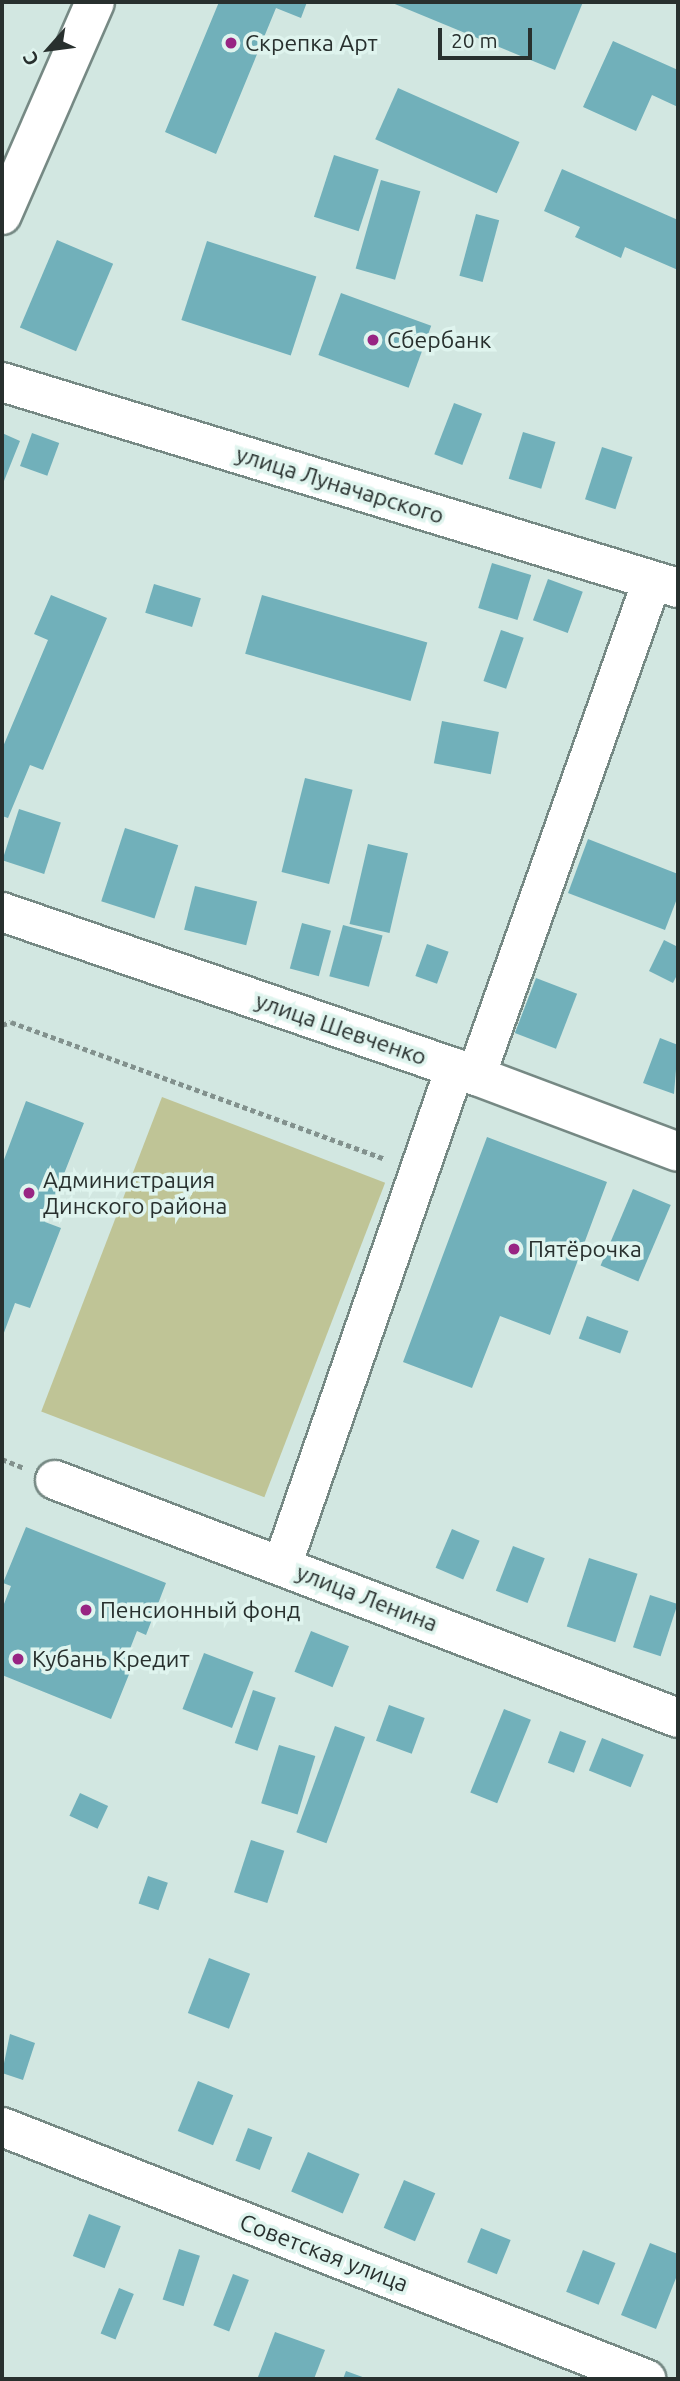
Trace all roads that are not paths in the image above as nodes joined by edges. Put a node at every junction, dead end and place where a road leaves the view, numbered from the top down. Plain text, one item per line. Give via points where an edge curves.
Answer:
1 (94, 2) edge
2 (2, 215) edge
3 (2, 382) edge
4 (665, 585) edge
5 (2, 912) edge
6 (465, 1072) junction
7 (678, 1152) edge
8 (55, 1480) dead end
9 (282, 1566) junction
10 (678, 1718) edge
11 (2, 2127) edge
12 (646, 2379) edge

1 - 2 street
3 - 4 street, улица Луначарского
4 - 6 street
5 - 6 street, улица Шевченко
6 - 7 street, улица Шевченко
6 - 9 street via 420,1171
8 - 9 street, улица Ленина
9 - 10 street, улица Ленина
11 - 12 street, Советская улица

